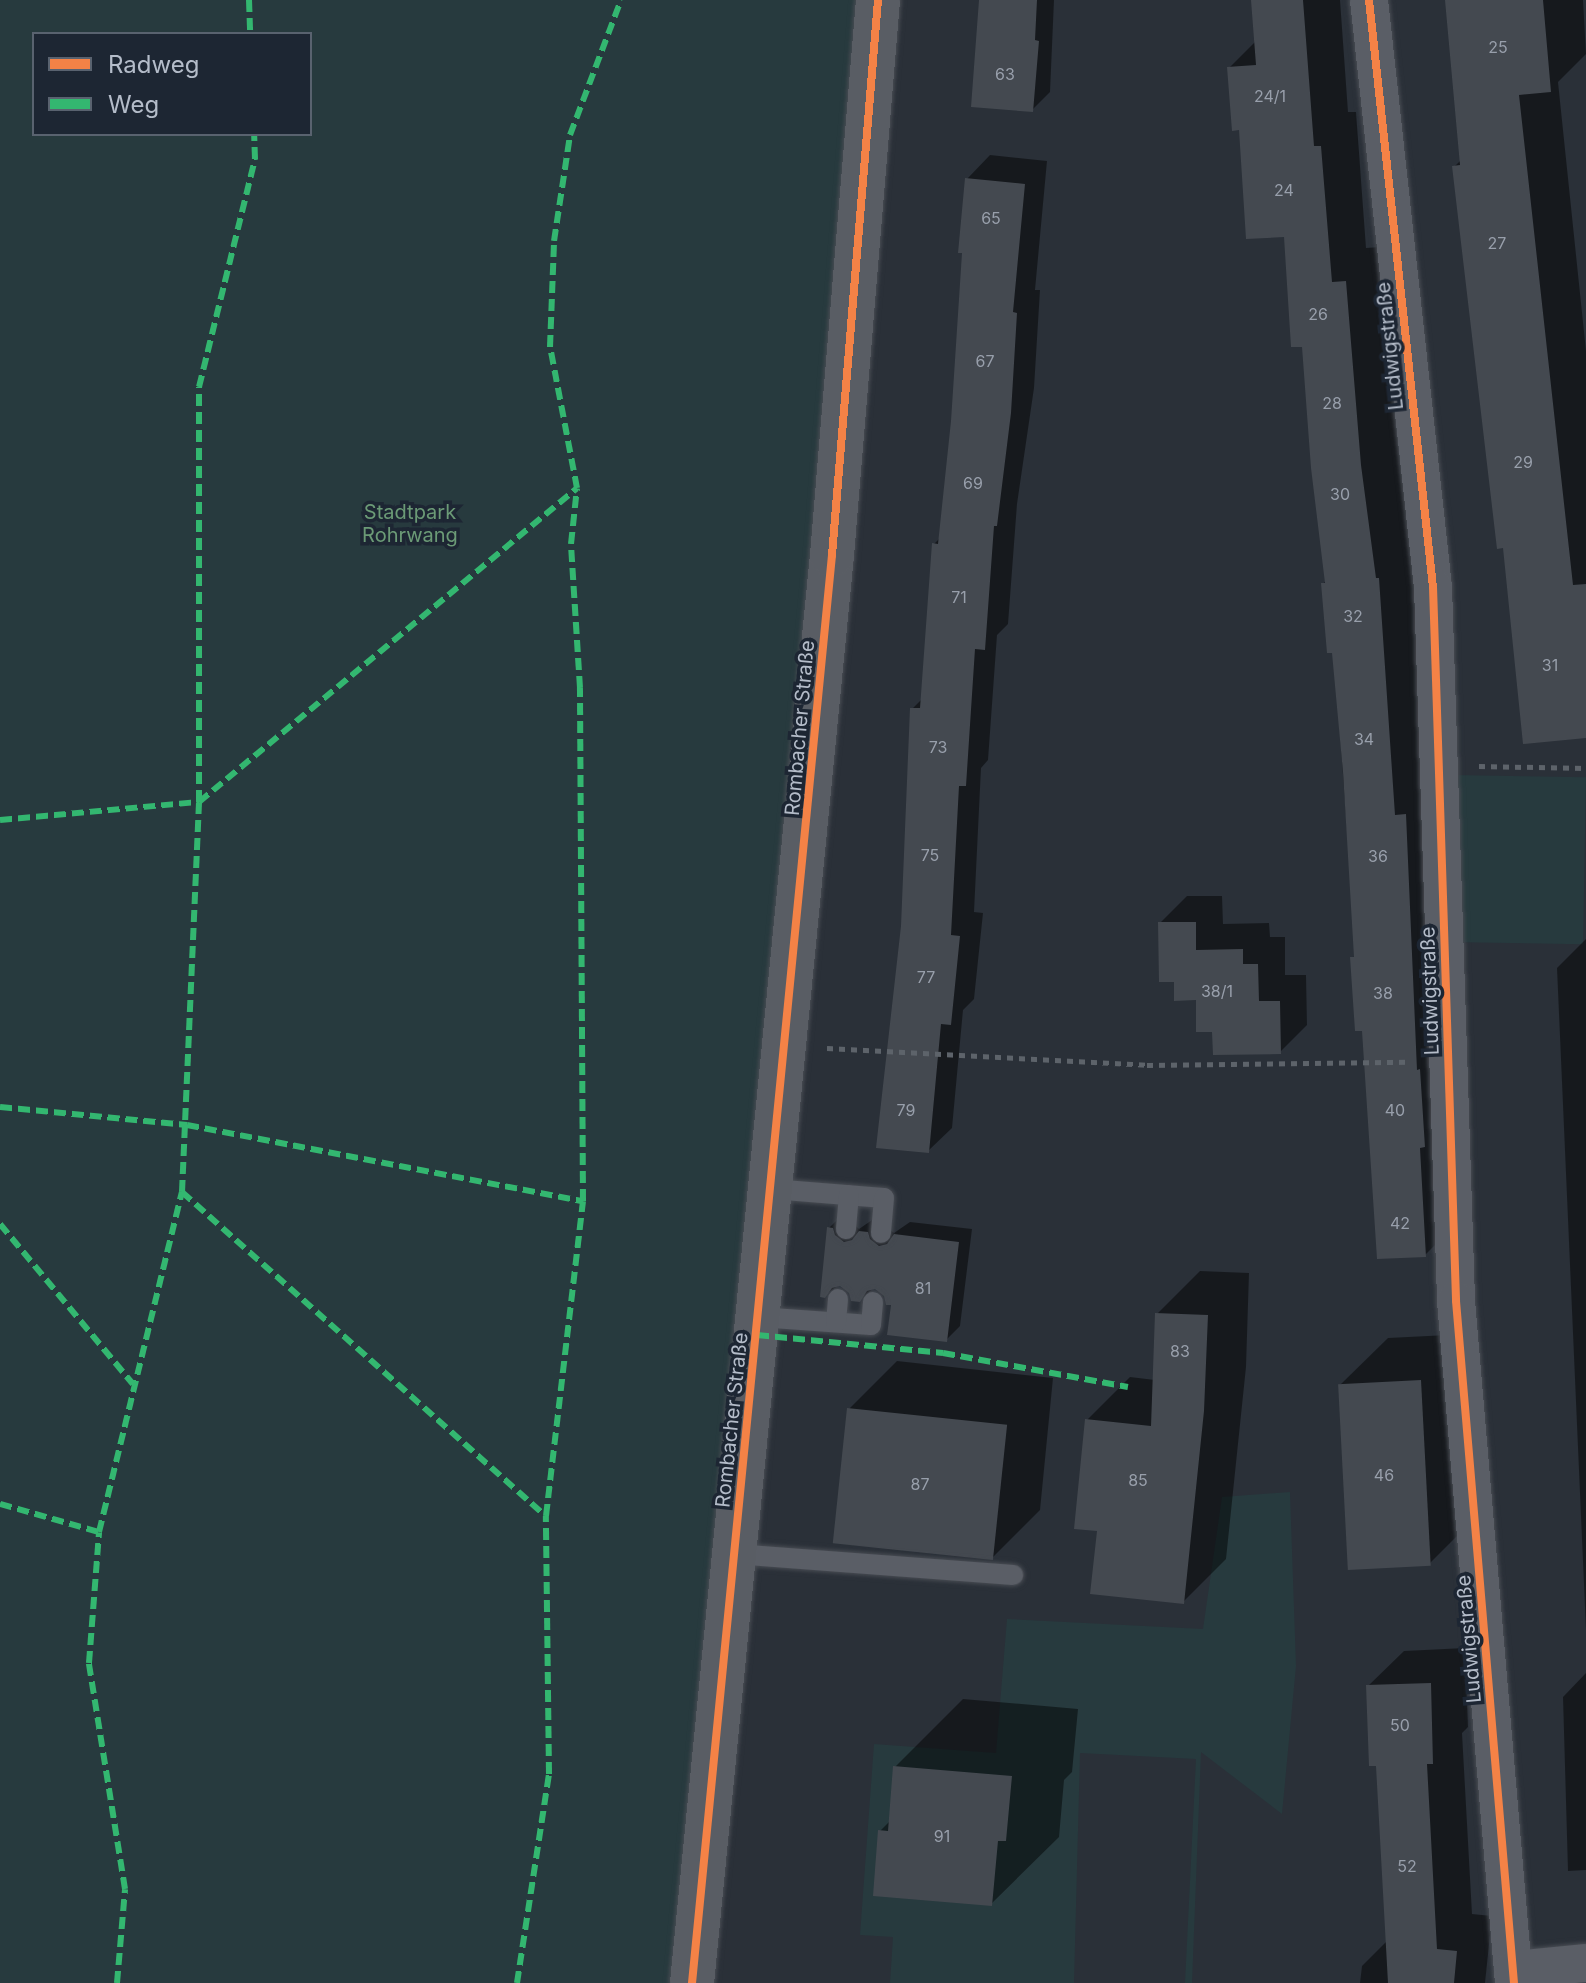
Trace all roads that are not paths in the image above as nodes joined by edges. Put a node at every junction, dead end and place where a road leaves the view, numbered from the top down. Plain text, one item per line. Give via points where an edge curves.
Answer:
1 (878, 0) edge
2 (1369, 0) edge
3 (772, 1189) junction
4 (849, 1195) junction
5 (846, 1229) dead end
6 (881, 1233) dead end
7 (838, 1299) dead end
8 (873, 1302) dead end
9 (759, 1317) junction
10 (836, 1322) junction
11 (735, 1554) junction
12 (1013, 1575) dead end
13 (1586, 1963) edge
14 (1514, 1976) edge
15 (692, 1983) edge

1 - 3 main road, Rombacher Straße
2 - 14 street, Ludwigstraße via 1433,587 1456,1301
3 - 4 lane
3 - 9 main road, Rombacher Straße
4 - 5 lane
4 - 6 lane via 884,1198
7 - 10 lane
8 - 10 lane via 871,1325
9 - 10 lane
9 - 11 main road, Rombacher Straße
11 - 12 lane
11 - 15 main road, Rombacher Straße
13 - 14 street

